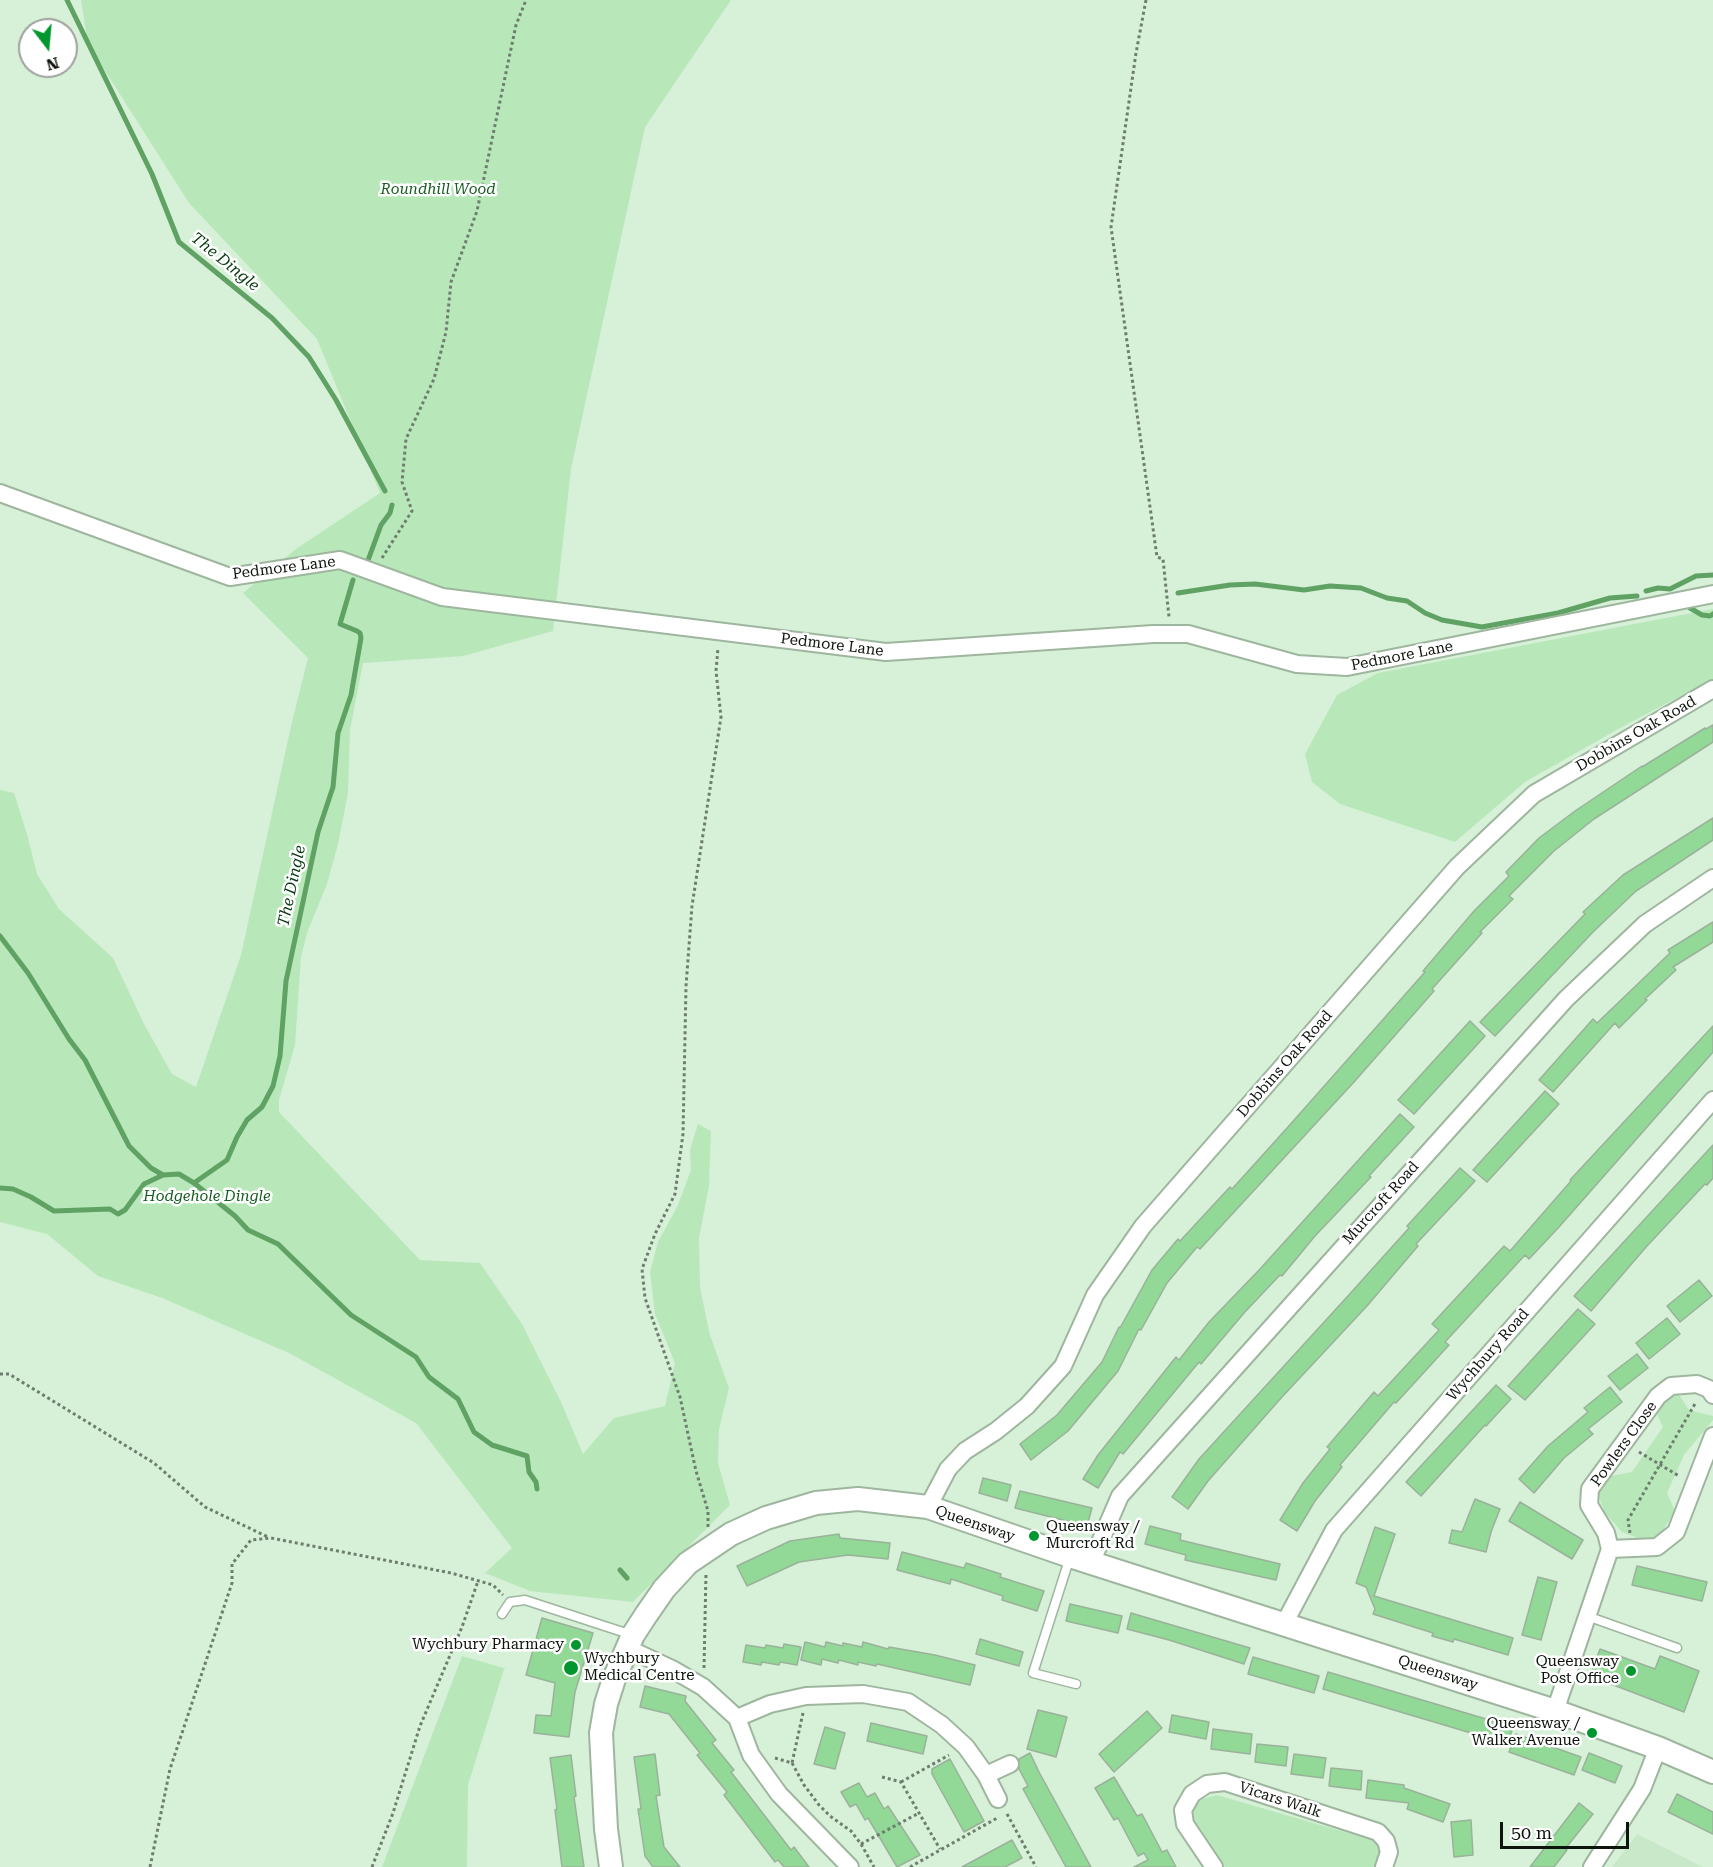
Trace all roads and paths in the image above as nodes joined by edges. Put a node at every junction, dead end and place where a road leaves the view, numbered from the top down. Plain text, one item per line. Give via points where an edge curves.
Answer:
1 (526, 0) edge
2 (1146, 0) edge
3 (0, 493) edge
4 (377, 573) junction
5 (1713, 594) edge
6 (720, 631) junction
7 (1170, 634) junction
8 (1713, 689) edge
9 (1713, 878) edge
10 (1713, 1100) edge
11 (0, 1374) edge
12 (1710, 1391) edge
13 (1713, 1436) edge
14 (1624, 1443) junction
15 (1660, 1464) junction
16 (1694, 1486) junction
17 (928, 1507) junction
18 (271, 1538) junction
19 (1610, 1549) junction
20 (1631, 1549) junction
21 (707, 1550) junction
22 (1080, 1559) junction
23 (477, 1581) junction
24 (510, 1602) junction
25 (502, 1614) dead end
26 (1587, 1616) junction
27 (1284, 1624) junction
28 (630, 1641) junction
29 (1677, 1648) dead end
30 (1076, 1684) dead end
31 (703, 1687) junction
32 (807, 1696) junction
33 (1556, 1711) junction
34 (737, 1718) junction
35 (966, 1747) junction
36 (1658, 1748) junction
37 (750, 1752) junction
38 (792, 1763) junction
39 (1010, 1764) dead end
40 (1713, 1772) edge
41 (987, 1775) junction
42 (882, 1777) dead end
43 (901, 1782) junction
44 (998, 1799) dead end
45 (919, 1813) junction
46 (861, 1844) junction
47 (940, 1850) junction
48 (150, 1867) edge
49 (372, 1867) edge
50 (611, 1867) edge
51 (849, 1867) edge
52 (874, 1867) edge
53 (910, 1867) edge
54 (1036, 1867) edge
55 (1214, 1867) edge
56 (1384, 1867) edge
57 (1592, 1867) edge

1 - 4 path via 516,25 477,211 451,282 446,332 434,379 406,439 402,482 412,511
2 - 7 path via 1111,227 1157,557 1163,559
3 - 4 street, Pedmore Lane via 230,577 340,560
4 - 6 street, Pedmore Lane via 442,597
5 - 7 street, Pedmore Lane via 1347,667 1297,664 1188,634
6 - 7 street, Pedmore Lane via 886,652
6 - 21 path via 716,671 721,717 697,862 686,986 683,1134 675,1194 642,1269 645,1299 680,1397 708,1511
8 - 17 street, Dobbins Oak Road via 1534,794 1457,867 1143,1226 1095,1295 1063,1366 1027,1406 965,1451 948,1469
9 - 22 street, Murcroft Road via 1645,924 1558,1007 1120,1496
10 - 27 street, Wychbury Road via 1334,1530
11 - 18 path via 9,1374 154,1463 205,1507
12 - 14 street, Powlers Close via 1697,1384 1671,1386 1658,1396
12 - 15 path via 1689,1413
13 - 16 street
14 - 15 path
14 - 19 street, Powlers Close via 1590,1489 1589,1505 1606,1533
15 - 16 path
15 - 20 path via 1628,1520
16 - 20 street via 1676,1532 1657,1547
17 - 21 street, Queensway via 858,1499 816,1503 766,1518
17 - 22 street, Queensway
18 - 23 path
18 - 48 path via 251,1540 232,1564 232,1583 170,1769
19 - 20 street
19 - 26 street
21 - 28 street, Queensway via 688,1563 664,1589
21 - 31 path
22 - 27 street, Queensway
22 - 30 lane via 1033,1673
23 - 24 path via 493,1585
23 - 49 path via 420,1726
24 - 25 lane
24 - 28 lane via 525,1600
26 - 29 lane
26 - 33 street
27 - 33 street, Queensway
28 - 31 street
28 - 50 street, Queensway via 606,1704 600,1733
31 - 34 street
32 - 34 street via 770,1704
32 - 35 street via 863,1694 908,1702
32 - 38 path
33 - 36 street, Queensway
34 - 37 street
35 - 41 street
35 - 43 path
36 - 40 street, Queensway
36 - 57 street via 1642,1789
37 - 38 path
37 - 51 street via 779,1794
38 - 46 path via 819,1805 851,1830
39 - 41 street
41 - 44 street
42 - 43 path
43 - 45 path
45 - 46 path
45 - 47 path
46 - 52 path
47 - 53 path
47 - 54 path via 1006,1813
55 - 56 street, Vicars Walk via 1185,1824 1184,1810 1192,1794 1207,1784 1225,1782 1378,1832 1389,1852

